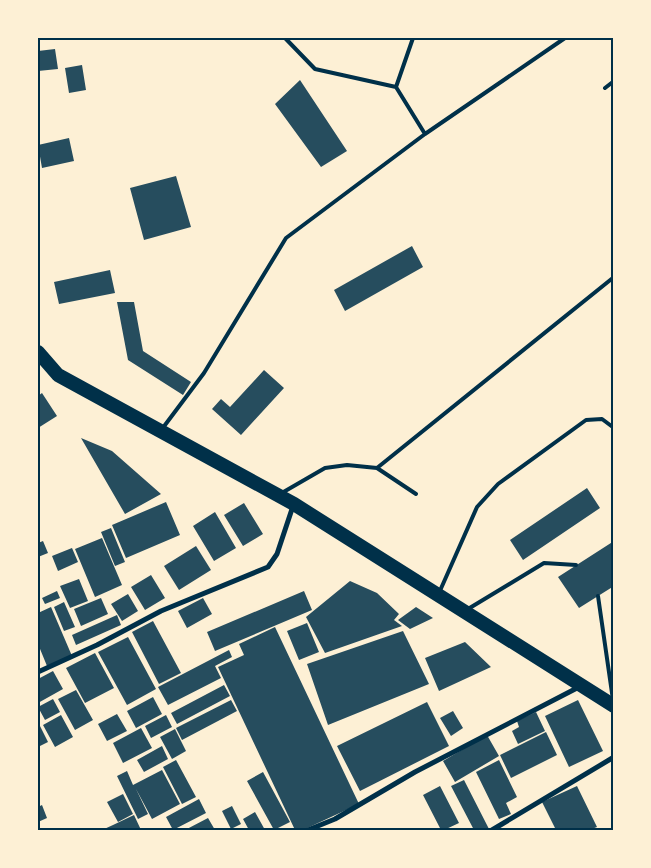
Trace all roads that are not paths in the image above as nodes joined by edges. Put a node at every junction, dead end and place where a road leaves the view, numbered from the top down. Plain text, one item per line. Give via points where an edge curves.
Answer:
1 (285, 38) edge
2 (413, 38) edge
3 (565, 38) edge
4 (614, 81) edge
5 (396, 87) junction
6 (605, 88) dead end
7 (425, 134) junction
8 (614, 277) edge
9 (38, 352) edge
10 (614, 428) edge
11 (161, 431) junction
12 (377, 468) junction
13 (416, 494) dead end
14 (278, 495) junction
15 (294, 504) junction
16 (576, 565) dead end
17 (438, 595) junction
18 (598, 596) dead end
19 (464, 611) junction
20 (38, 672) edge
21 (581, 686) junction
22 (614, 705) edge
23 (614, 757) edge
24 (308, 830) edge
25 (492, 830) edge

1 - 5 lane via 315,69
2 - 5 lane
3 - 7 lane
4 - 6 lane
5 - 7 lane
7 - 11 lane via 286,238 204,373
8 - 12 lane
9 - 11 highway via 58,375
10 - 17 lane via 602,419 586,420 498,484 477,506
11 - 14 highway
12 - 13 lane
12 - 14 lane via 347,465 325,468
14 - 15 highway
15 - 17 highway
15 - 20 street via 277,554 268,567 161,611
16 - 19 lane via 544,563
17 - 19 highway
18 - 22 lane
19 - 21 highway
21 - 22 highway
21 - 24 street via 415,772 335,819
23 - 25 street

